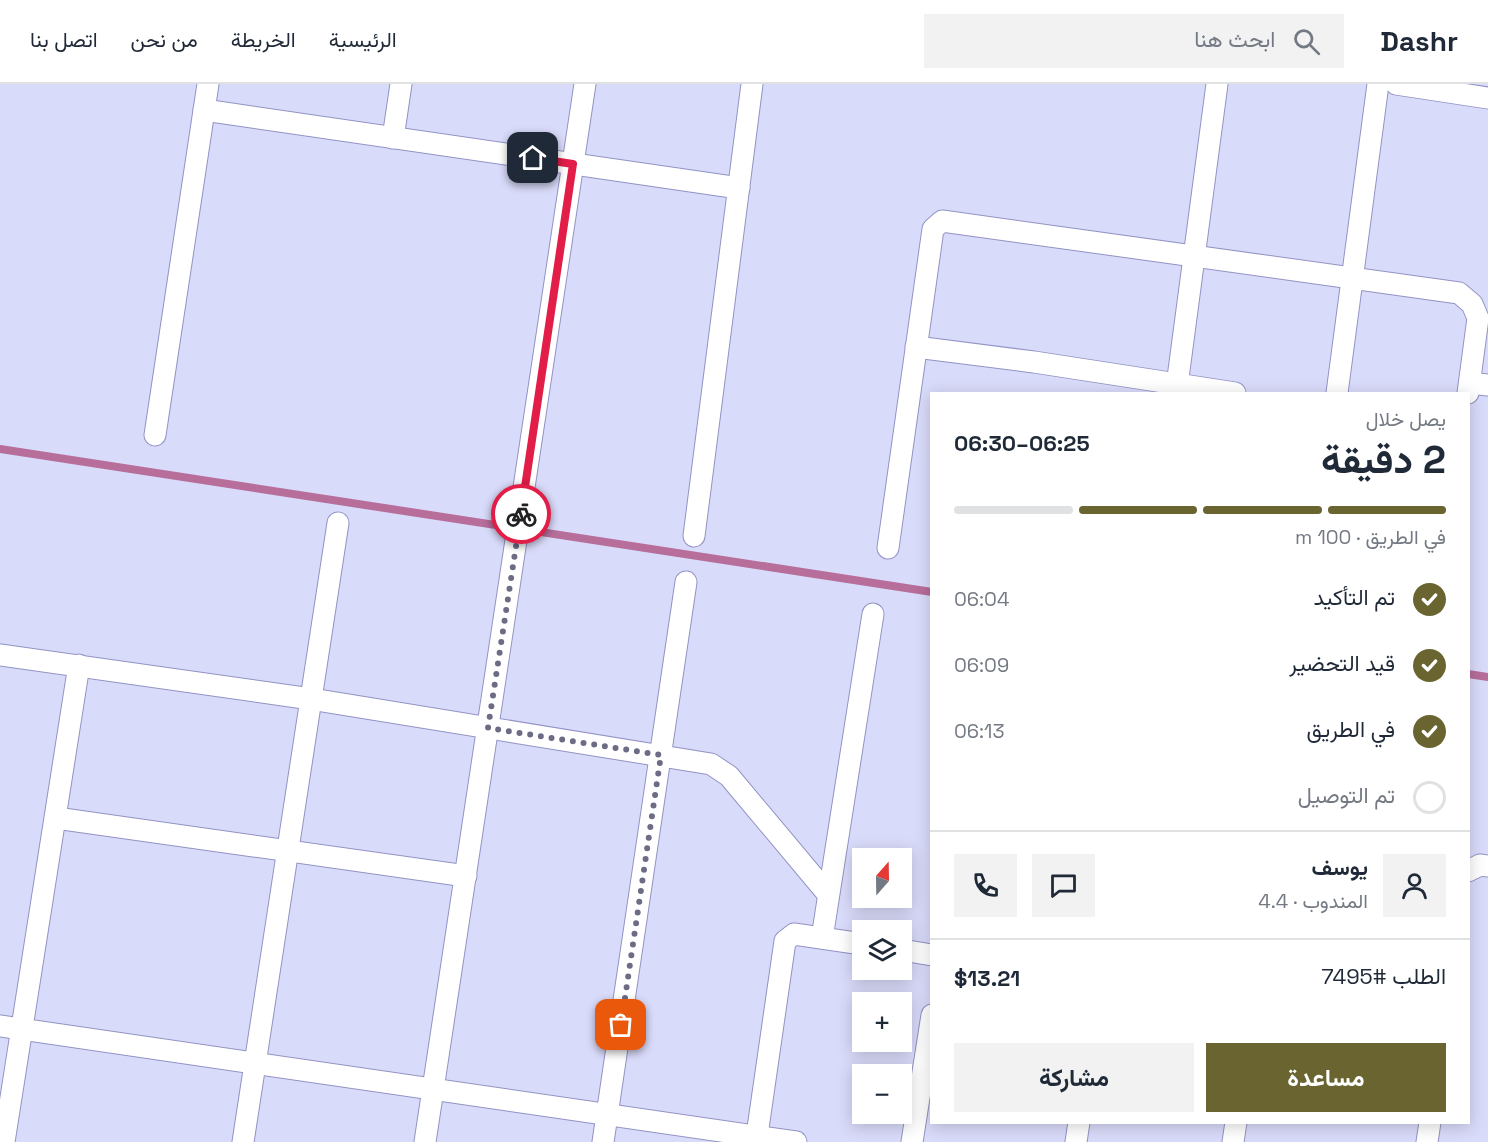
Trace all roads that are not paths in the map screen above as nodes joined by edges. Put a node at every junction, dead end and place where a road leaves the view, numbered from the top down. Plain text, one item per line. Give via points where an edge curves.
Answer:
1 (208, 84) edge
2 (401, 84) edge
3 (585, 84) edge
4 (752, 84) edge
5 (1217, 84) edge
6 (1378, 84) edge
7 (1396, 84) edge
8 (1488, 98) edge
9 (204, 110) junction
10 (393, 138) junction
11 (573, 164) junction
12 (739, 188) junction
13 (1194, 255) junction
14 (1352, 279) junction
15 (916, 347) junction
16 (1475, 387) edge
17 (1176, 389) edge
18 (1220, 392) edge
19 (1337, 392) edge
20 (155, 435) dead end
21 (338, 523) dead end
22 (694, 536) dead end
23 (888, 548) dead end
24 (686, 582) dead end
25 (873, 614) dead end
26 (0, 655) edge
27 (80, 666) junction
28 (311, 699) junction
29 (488, 728) junction
30 (661, 755) junction
31 (56, 818) junction
32 (286, 851) junction
33 (1488, 866) edge
34 (1470, 871) edge
35 (466, 876) junction
36 (827, 893) junction
37 (822, 938) junction
38 (852, 942) edge
39 (912, 952) edge
40 (930, 955) edge
41 (0, 1026) edge
42 (930, 1028) edge
43 (23, 1029) junction
44 (256, 1061) junction
45 (433, 1089) junction
46 (607, 1115) junction
47 (1079, 1124) edge
48 (1236, 1124) edge
49 (1430, 1124) edge
50 (756, 1139) edge
51 (4, 1142) edge
52 (243, 1142) edge
53 (426, 1142) edge
54 (603, 1142) edge
55 (796, 1142) edge
56 (912, 1142) edge
57 (1076, 1142) edge
58 (1233, 1142) edge
59 (1427, 1142) edge

1 - 9 street
2 - 10 street
3 - 11 street
4 - 12 street
5 - 13 street
6 - 14 street
7 - 8 street
9 - 10 street
9 - 20 street
10 - 11 street
11 - 12 street
11 - 29 street
12 - 22 street
13 - 14 street
13 - 15 street via 942,221 933,229
13 - 17 street
14 - 16 street via 1459,293 1472,304 1478,318
14 - 19 street
15 - 17 street via 1034,362
15 - 23 street
17 - 18 street
21 - 28 street
24 - 30 street
25 - 36 street
26 - 27 street
27 - 28 street
27 - 31 street
28 - 29 street
28 - 32 street
29 - 30 street
29 - 35 street
30 - 36 street via 722,769
30 - 46 street
31 - 32 street
31 - 43 street
32 - 35 street
32 - 44 street
33 - 34 street via 1480,865
35 - 45 street
36 - 37 street
37 - 38 street
37 - 50 street via 794,934 785,941
39 - 40 street
41 - 43 street
42 - 56 street
43 - 44 street
43 - 51 street
44 - 45 street
44 - 52 street
45 - 46 street
45 - 53 street
46 - 50 street
46 - 54 street
47 - 57 street
48 - 58 street
49 - 59 street
50 - 55 street

